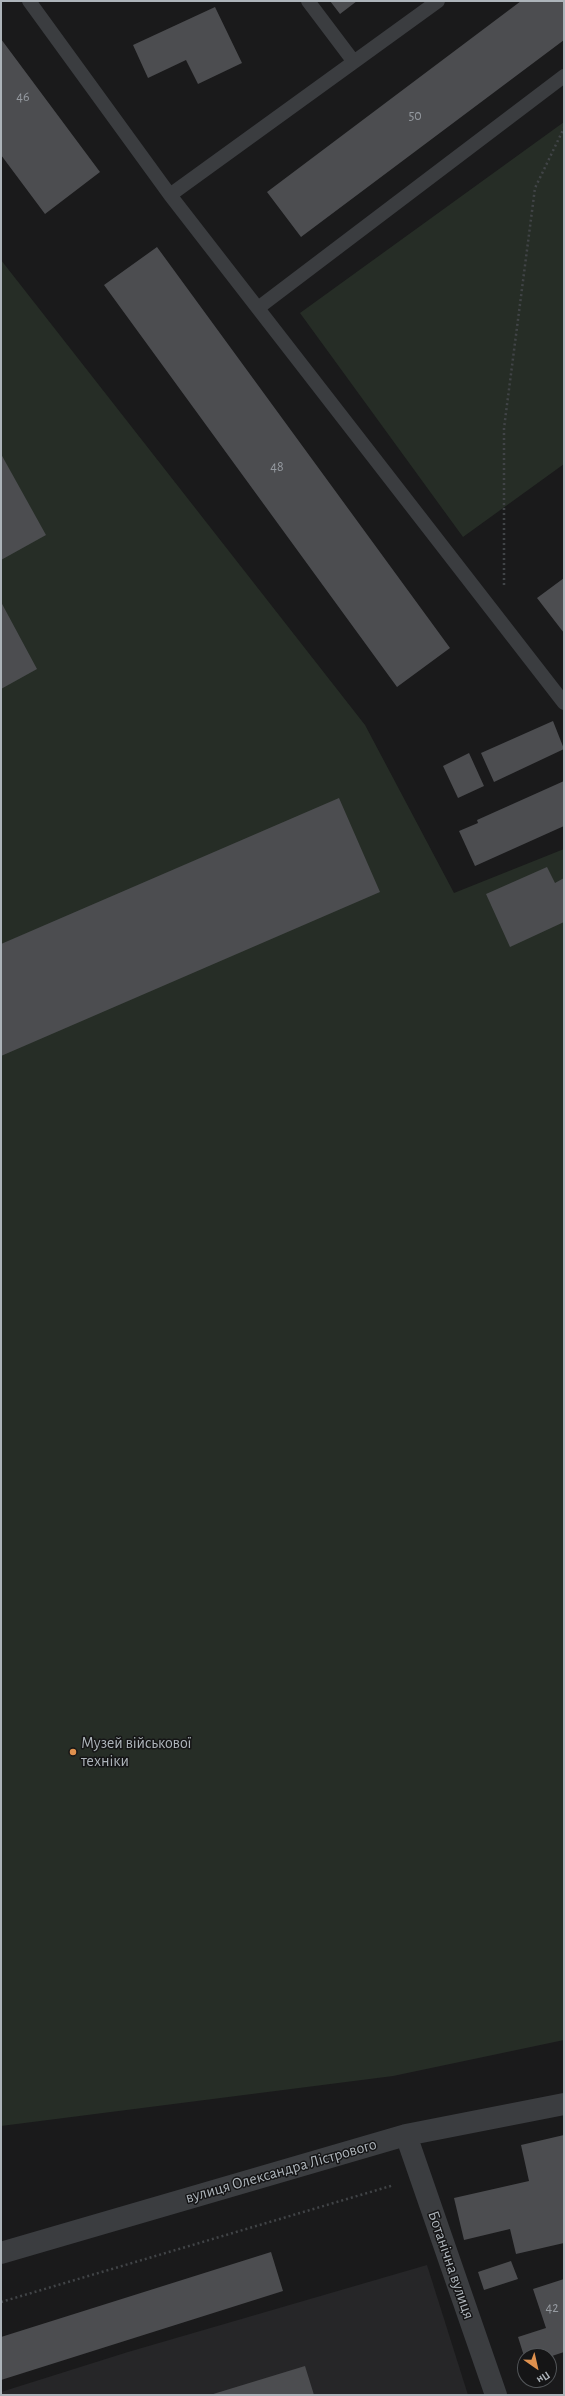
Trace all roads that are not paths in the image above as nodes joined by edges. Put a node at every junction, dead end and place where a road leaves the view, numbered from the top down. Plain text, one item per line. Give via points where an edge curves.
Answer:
1 (29, 1) edge
2 (308, 1) edge
3 (438, 1) edge
4 (354, 62) junction
5 (564, 76) edge
6 (170, 195) junction
7 (258, 308) junction
8 (564, 703) edge
9 (564, 2104) edge
10 (406, 2135) junction
11 (1, 2253) edge
12 (496, 2395) edge

1 - 6 lane
2 - 4 lane
3 - 4 lane
4 - 6 lane
5 - 7 lane
6 - 7 lane
7 - 8 lane
9 - 10 street, вулиця Олександра Лістрового
10 - 11 street, вулиця Олександра Лістрового
10 - 12 street, Ботанічна вулиця

